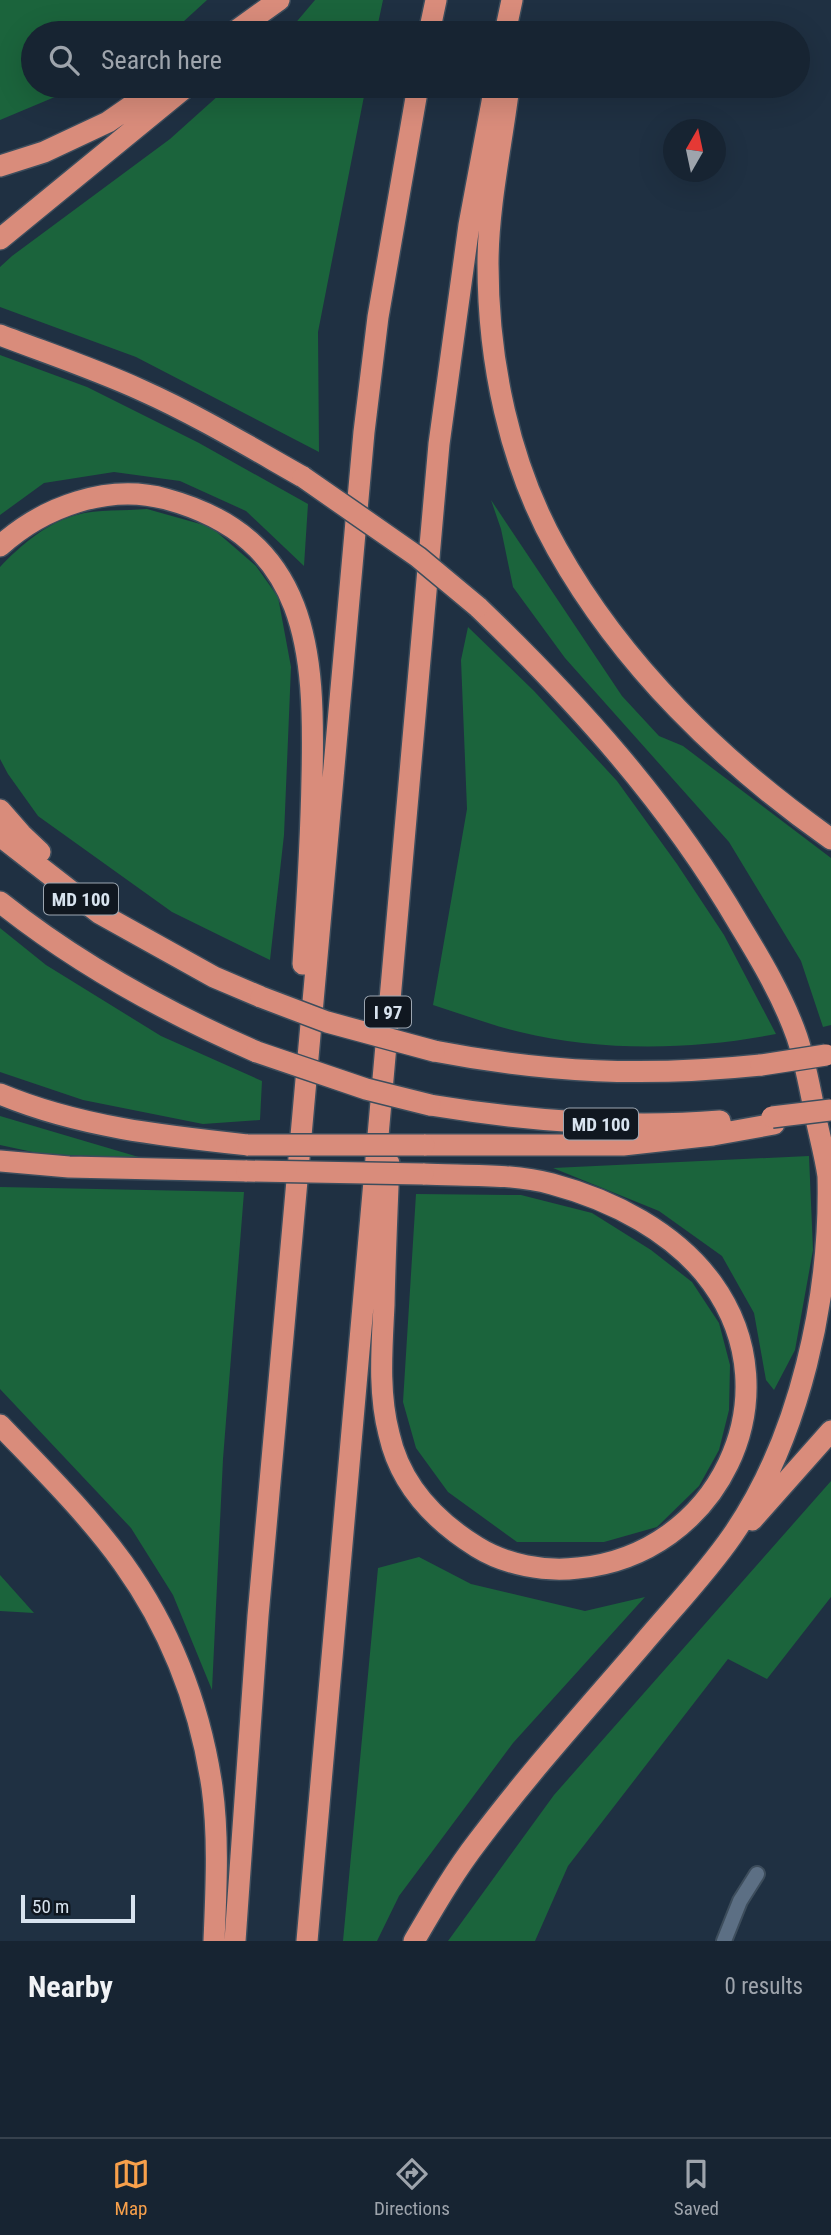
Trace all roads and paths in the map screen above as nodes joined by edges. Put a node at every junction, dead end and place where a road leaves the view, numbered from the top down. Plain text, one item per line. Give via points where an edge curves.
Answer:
1 (281, 0) edge
2 (436, 0) edge
3 (512, 0) edge
4 (521, 0) edge
5 (250, 21) edge
6 (259, 21) edge
7 (432, 21) edge
8 (508, 21) edge
9 (518, 21) edge
10 (142, 98) edge
11 (172, 98) edge
12 (416, 98) edge
13 (493, 98) edge
14 (508, 98) edge
15 (0, 166) edge
16 (0, 239) edge
17 (0, 335) edge
18 (0, 546) edge
19 (0, 810) edge
20 (0, 836) edge
21 (831, 839) edge
22 (399, 889) junction
23 (0, 902) edge
24 (168, 953) junction
25 (828, 1054) edge
26 (0, 1094) edge
27 (831, 1110) edge
28 (773, 1121) junction
29 (0, 1161) edge
30 (286, 1317) junction
31 (0, 1425) edge
32 (831, 1431) edge
33 (678, 1602) junction
34 (758, 1874) dead end
35 (214, 1941) edge
36 (235, 1941) edge
37 (307, 1941) edge
38 (414, 1941) edge
39 (724, 1941) edge

1 - 5 highway
1 - 6 highway
2 - 7 highway
3 - 8 highway
4 - 9 highway
10 - 15 highway via 108,121 44,152
11 - 16 highway
12 - 30 highway via 378,317 364,432
13 - 22 highway, I 97 via 469,225 439,444
14 - 21 highway via 488,263 490,313 505,412 534,498 556,548 591,602 661,690 763,788
17 - 33 highway, bridge via 142,390 209,423 303,477 418,557 478,607 574,702 631,768 687,841 770,975 797,1037 828,1177 830,1242 825,1299 799,1406 777,1458 732,1536
18 - 30 highway via 20,528 88,499 125,494 161,498 197,507 226,522 275,568 291,596 303,632 314,716
19 - 24 highway via 87,893
20 - 24 highway, MD 100 via 99,913
22 - 29 highway, bridge via 382,1360 382,1394 402,1472 425,1506 453,1532 489,1555 526,1566 598,1567 664,1541 691,1518 729,1466 741,1433 744,1359 732,1318 713,1284 688,1255 623,1211 549,1183 516,1178 423,1174 247,1171 69,1167
22 - 37 highway, I 97
23 - 28 highway, MD 100, bridge via 80,960 149,1002 257,1052 354,1085 492,1115 605,1124
24 - 25 highway, MD 100, bridge via 214,977 327,1022 434,1051 506,1064 604,1072 707,1071
26 - 28 highway, bridge via 125,1130 248,1145 623,1145 713,1135
27 - 28 highway, bridge
30 - 36 highway via 258,1616
31 - 35 highway via 116,1553 149,1604 190,1690 212,1789
32 - 33 highway
33 - 38 highway via 477,1842
34 - 39 street via 740,1901

